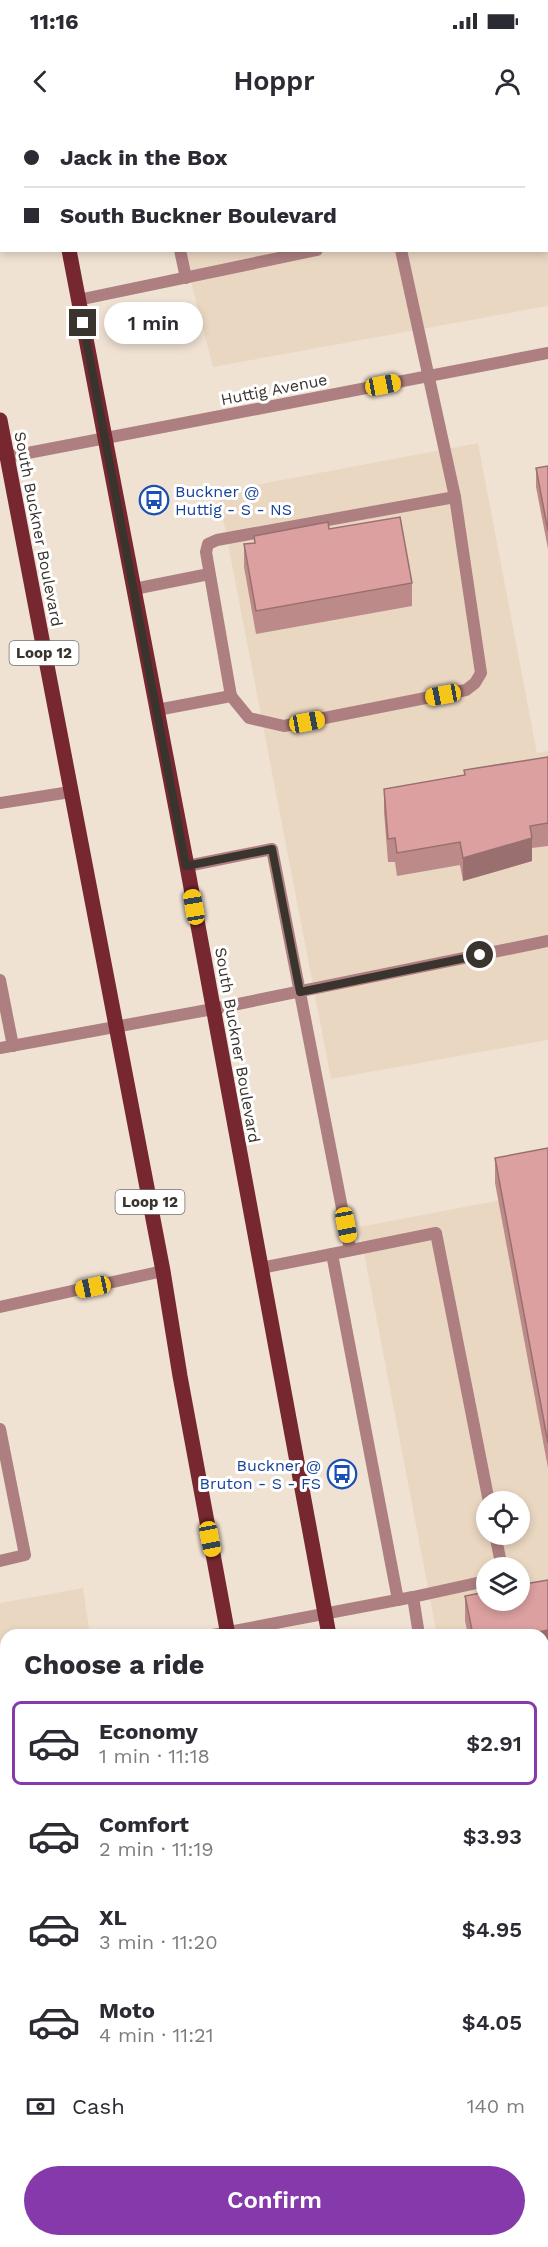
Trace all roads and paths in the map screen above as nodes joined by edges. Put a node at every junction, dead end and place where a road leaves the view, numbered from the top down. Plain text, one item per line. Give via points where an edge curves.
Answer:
1 (69, 252) edge
2 (180, 252) edge
3 (308, 252) edge
4 (401, 252) edge
5 (186, 278) junction
6 (78, 300) junction
7 (548, 353) edge
8 (429, 376) junction
9 (0, 420) edge
10 (105, 438) junction
11 (4, 458) edge
12 (455, 497) junction
13 (209, 574) junction
14 (134, 589) junction
15 (231, 696) junction
16 (157, 710) junction
17 (70, 792) junction
18 (0, 803) edge
19 (186, 866) junction
20 (548, 941) edge
21 (0, 980) edge
22 (300, 992) junction
23 (213, 1009) junction
24 (116, 1028) junction
25 (13, 1046) junction
26 (0, 1048) edge
27 (350, 1249) junction
28 (332, 1254) junction
29 (261, 1268) junction
30 (163, 1271) junction
31 (0, 1307) edge
32 (0, 1429) edge
33 (487, 1491) edge
34 (0, 1561) edge
35 (476, 1583) edge
36 (413, 1597) junction
37 (398, 1600) junction
38 (324, 1613) junction
39 (221, 1629) edge
40 (246, 1629) edge
41 (328, 1629) edge
42 (418, 1629) edge

1 - 6 main road, South Buckner Boulevard
2 - 5 street
3 - 5 street
4 - 8 street
5 - 6 street
6 - 10 main road, South Buckner Boulevard
7 - 8 street, Huttig Avenue
8 - 10 street, Huttig Avenue
8 - 12 street
9 - 11 main road, South Buckner Boulevard / Loop 12
10 - 11 street, Huttig Avenue
10 - 14 main road, South Buckner Boulevard
11 - 17 main road, South Buckner Boulevard / Loop 12
12 - 13 street via 217,540 208,544 206,552
12 - 15 street via 481,673 475,683 466,690 284,726 249,718
13 - 14 street
13 - 15 street
14 - 16 main road, South Buckner Boulevard
15 - 16 street
16 - 19 main road, South Buckner Boulevard
17 - 18 street
17 - 24 main road, South Buckner Boulevard / Loop 12
19 - 22 street via 272,849
19 - 23 main road, South Buckner Boulevard
20 - 22 street
21 - 25 street
22 - 23 street
22 - 27 street
23 - 24 street
23 - 29 main road, South Buckner Boulevard
24 - 25 street
24 - 30 main road, South Buckner Boulevard / Loop 12
25 - 26 street
27 - 28 street
27 - 33 street via 436,1233
28 - 29 street
28 - 37 street
29 - 38 main road, South Buckner Boulevard
30 - 31 street
30 - 39 main road, South Buckner Boulevard / Loop 12
32 - 34 street via 25,1556
35 - 36 street
36 - 37 street
36 - 42 street
37 - 38 street
38 - 40 street
38 - 41 main road, South Buckner Boulevard

